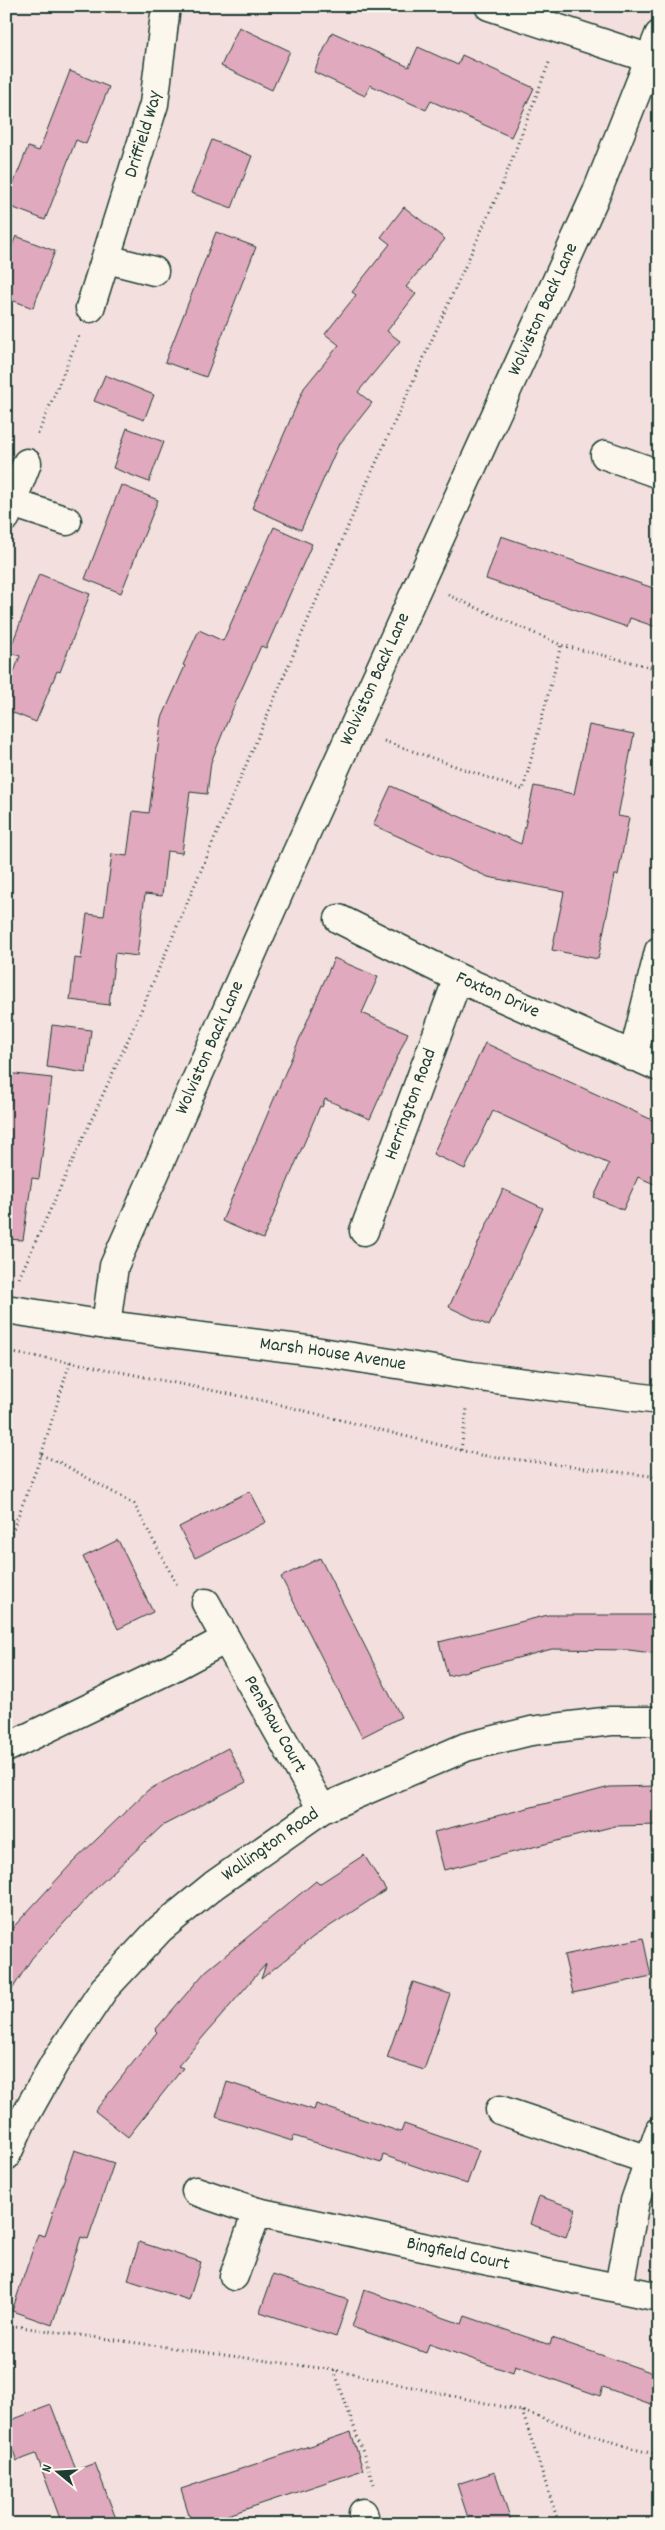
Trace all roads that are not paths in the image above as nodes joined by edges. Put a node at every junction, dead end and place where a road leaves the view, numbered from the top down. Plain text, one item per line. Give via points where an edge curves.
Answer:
1 (166, 6) edge
2 (489, 6) edge
3 (655, 47) edge
4 (107, 259) junction
5 (154, 271) dead end
6 (90, 308) road end
7 (605, 455) dead end
8 (27, 463) road end
9 (659, 474) edge
10 (9, 510) edge
11 (67, 521) dead end
12 (339, 919) dead end
13 (659, 951) edge
14 (458, 978) junction
15 (633, 1058) junction
16 (659, 1067) edge
17 (364, 1231) dead end
18 (10, 1310) edge
19 (106, 1325) junction
20 (659, 1400) edge
21 (206, 1603) road end
22 (226, 1639) junction
23 (659, 1721) edge
24 (6, 1748) edge
25 (322, 1810) junction
26 (500, 2110) dead end
27 (659, 2132) edge
28 (6, 2156) edge
29 (649, 2160) junction
30 (196, 2191) dead end
31 (256, 2212) junction
32 (234, 2276) dead end
33 (619, 2287) junction
34 (659, 2297) edge

1 - 4 street, Driffield Way via 154,104
2 - 3 street via 561,30
3 - 19 street, Wolviston Back Lane via 597,192 352,730 114,1266
4 - 5 street
4 - 6 street, Driffield Way
7 - 9 street
8 - 10 street
10 - 11 street
12 - 14 street, Foxton Drive
13 - 15 street
14 - 15 street, Foxton Drive
14 - 17 street, Herrington Road
15 - 16 street, Foxton Drive
18 - 19 street, Marsh House Avenue
19 - 20 street, Marsh House Avenue
21 - 22 street, Penshaw Court
22 - 24 street
22 - 25 street, Penshaw Court
23 - 25 street, Wallington Road via 611,1721 531,1732 466,1748
25 - 28 street, Wallington Road via 214,1885 160,1929 104,1990 54,2064
26 - 29 street
27 - 29 street
29 - 33 street via 635,2201
30 - 31 street, Bingfield Court
31 - 32 street
31 - 33 street, Bingfield Court
33 - 34 street, Bingfield Court

